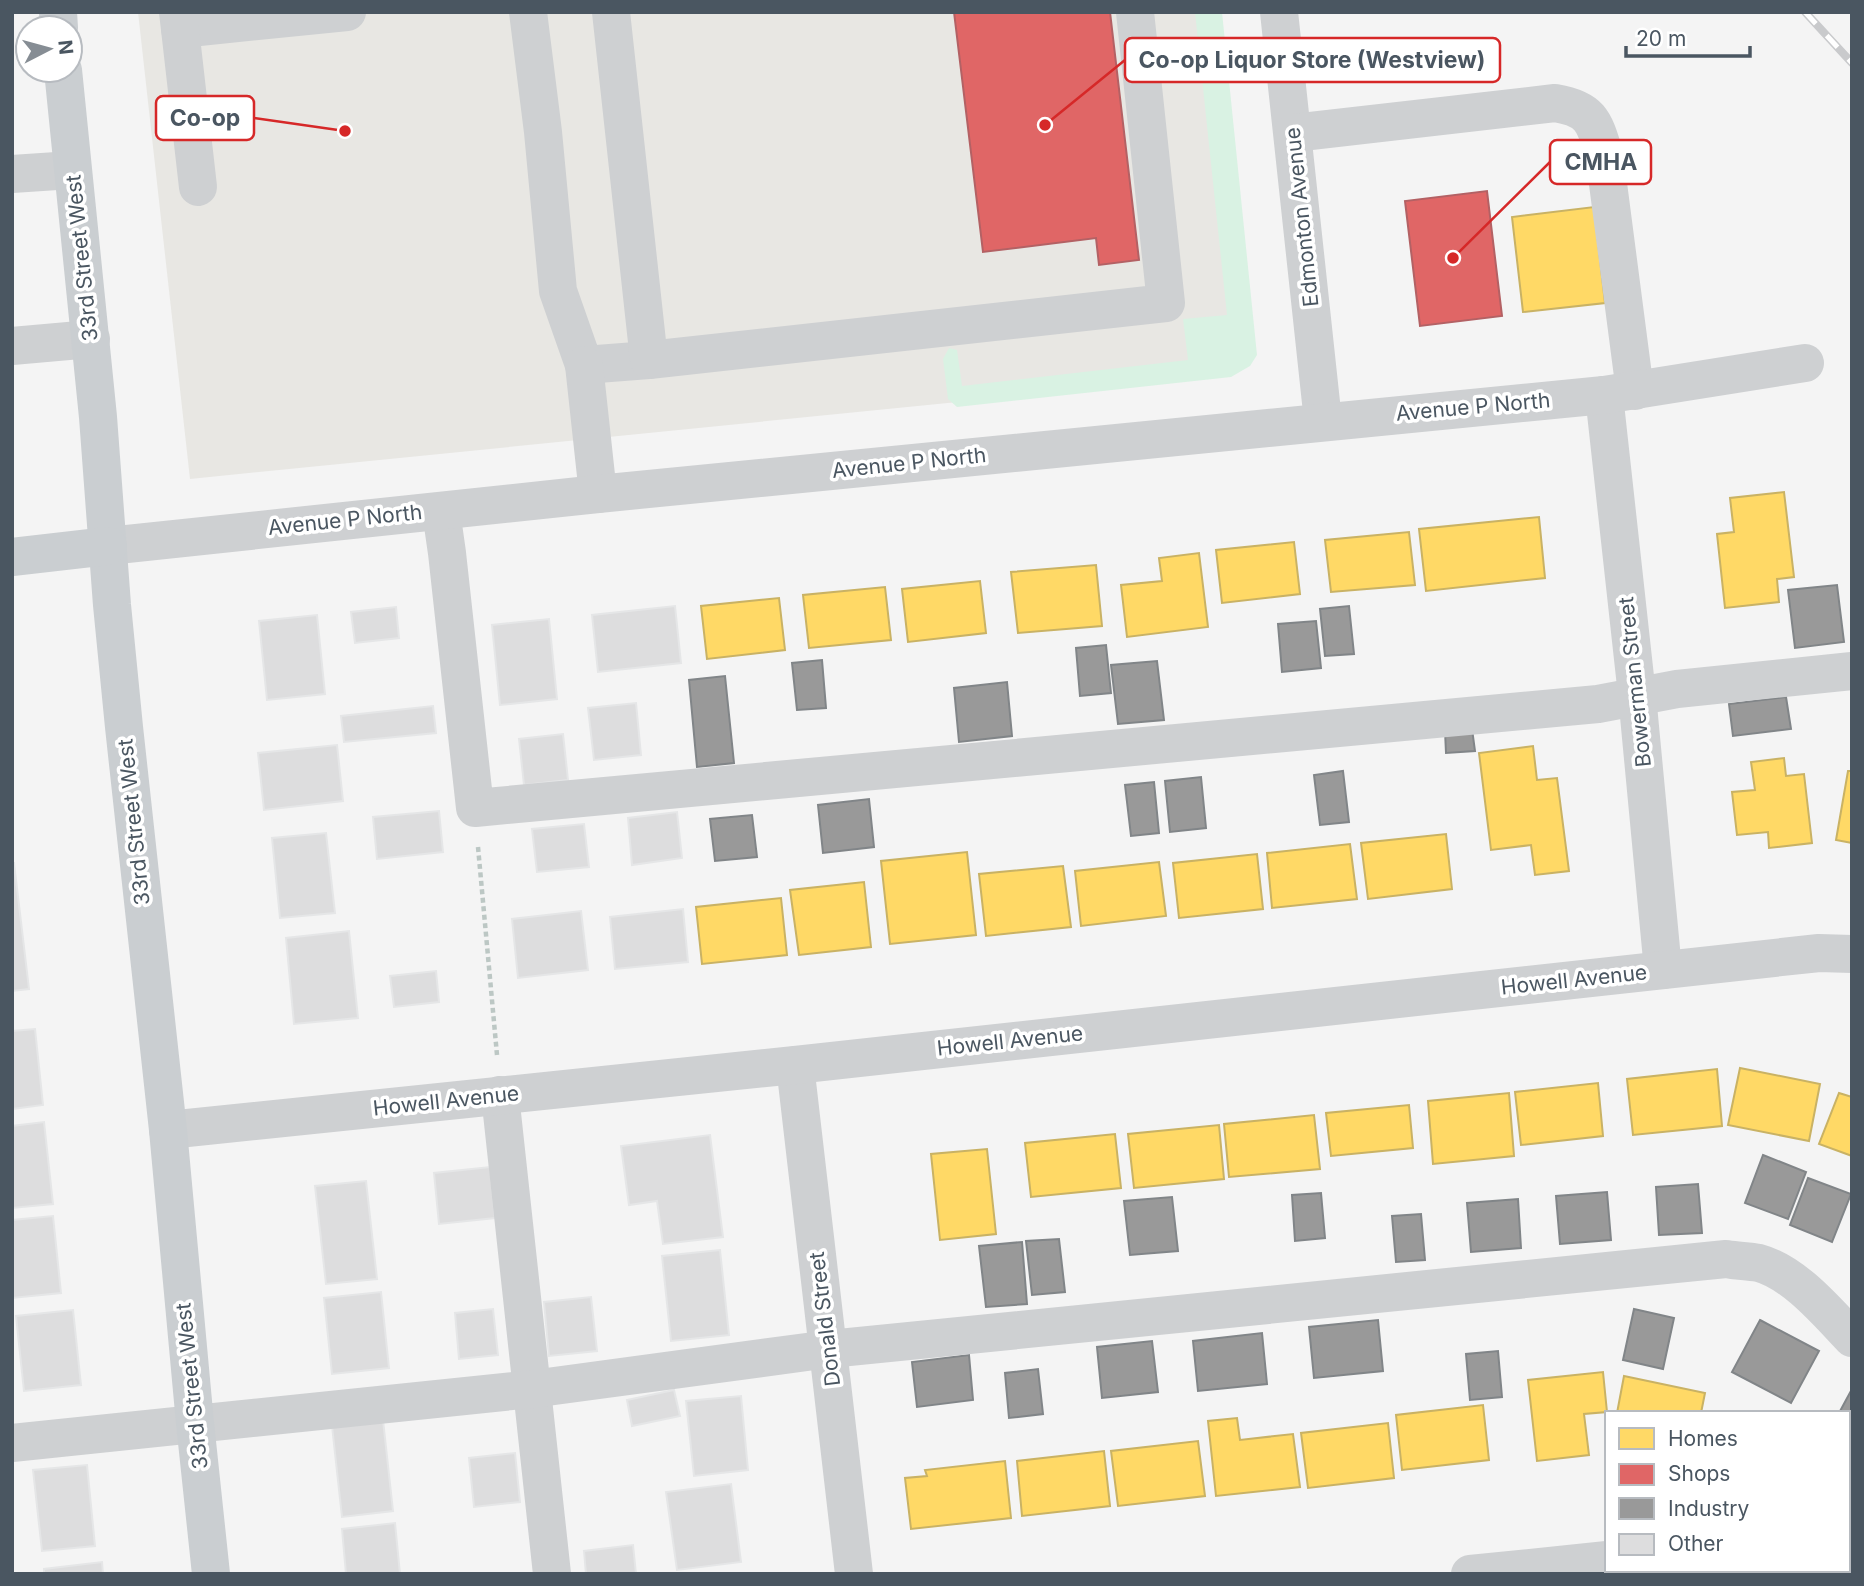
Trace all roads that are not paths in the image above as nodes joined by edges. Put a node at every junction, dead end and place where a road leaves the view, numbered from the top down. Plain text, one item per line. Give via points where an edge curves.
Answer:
1 (347, 12) edge
2 (528, 12) edge
3 (611, 12) edge
4 (1135, 12) edge
5 (1279, 12) edge
6 (298, 15) edge
7 (253, 17) edge
8 (179, 21) edge
9 (64, 84) edge
10 (1293, 133) junction
11 (72, 170) junction
12 (12, 174) edge
13 (198, 187) dead end
14 (91, 339) junction
15 (12, 346) edge
16 (649, 360) junction
17 (1805, 363) dead end
18 (584, 365) junction
19 (1619, 393) junction
20 (1323, 421) junction
21 (598, 494) junction
22 (441, 510) junction
23 (107, 546) junction
24 (12, 557) edge
25 (1852, 671) edge
26 (1637, 695) junction
27 (1852, 954) edge
28 (1664, 970) junction
29 (795, 1065) junction
30 (500, 1095) junction
31 (168, 1130) junction
32 (1852, 1338) edge
33 (829, 1349) junction
34 (532, 1389) junction
35 (195, 1423) junction
36 (12, 1443) edge
37 (1605, 1560) edge
38 (211, 1574) edge
39 (552, 1574) edge
40 (854, 1574) edge
41 (1470, 1574) edge

1 - 6 street
2 - 18 street via 558,291
3 - 16 street
4 - 16 street via 1166,303
5 - 10 street, Edmonton Avenue
6 - 7 street
7 - 8 street
8 - 13 street
9 - 11 main road, 33rd Street West
10 - 19 street, Bowerman Street via 1555,103 1585,113 1596,126 1604,153
10 - 20 street, Edmonton Avenue
11 - 12 street
11 - 14 main road, 33rd Street West
14 - 15 street
14 - 23 main road, 33rd Street West
16 - 18 street
17 - 19 street, Avenue P North
18 - 21 street
19 - 20 street, Avenue P North
19 - 26 street, Bowerman Street
20 - 21 street, Avenue P North
21 - 22 street, Avenue P North
22 - 23 street, Avenue P North
22 - 26 street via 475,808 1585,705
23 - 24 main road, Avenue P North
23 - 31 main road, 33rd Street West
25 - 26 street
26 - 28 street, Bowerman Street
27 - 28 street, Howell Avenue via 1819,953
28 - 29 street, Howell Avenue
29 - 30 street, Howell Avenue
29 - 33 street, Donald Street
30 - 31 street, Howell Avenue
30 - 34 street
31 - 35 main road, 33rd Street West
32 - 33 street via 1788,1277 1759,1264 1726,1259
33 - 34 street
33 - 40 street, Donald Street
34 - 35 street
34 - 39 street
35 - 36 street
35 - 38 main road, 33rd Street West
37 - 41 street

